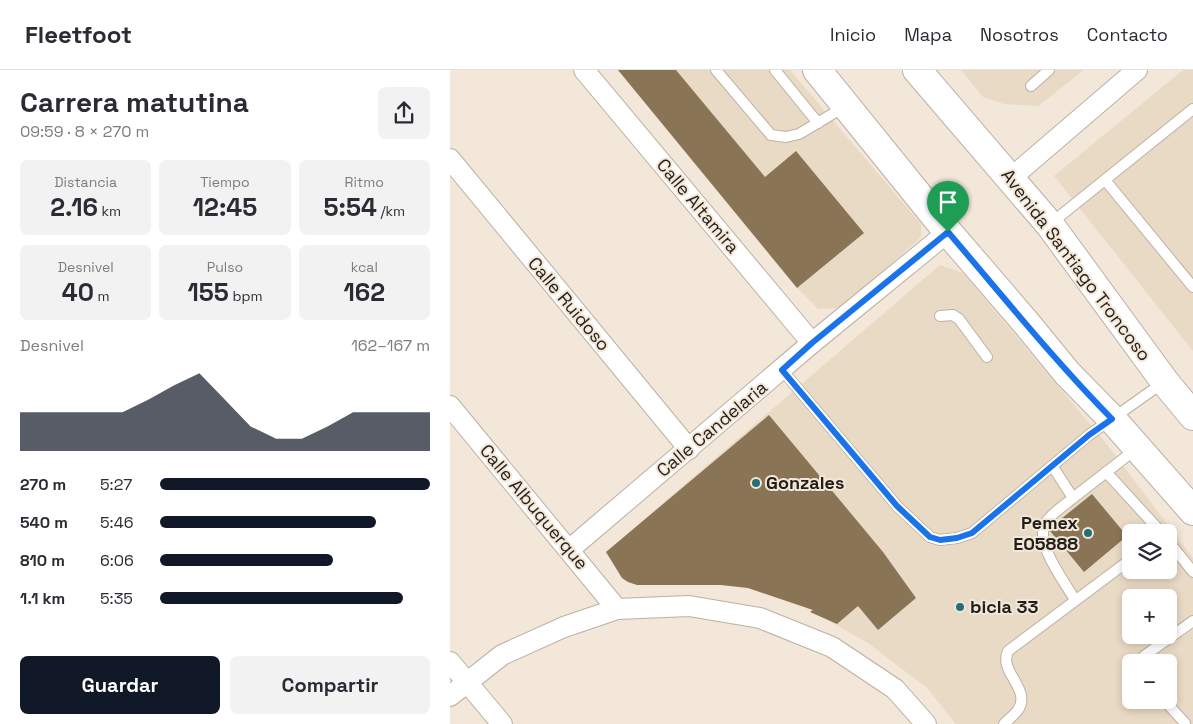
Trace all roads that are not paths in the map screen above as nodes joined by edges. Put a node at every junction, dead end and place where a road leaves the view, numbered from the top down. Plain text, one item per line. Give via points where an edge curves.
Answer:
1 (584, 70) edge
2 (716, 70) edge
3 (774, 70) edge
4 (817, 70) edge
5 (917, 70) edge
6 (1049, 70) edge
7 (1137, 70) edge
8 (1031, 86) dead end
9 (845, 106) junction
10 (1193, 109) edge
11 (818, 123) junction
12 (450, 159) edge
13 (1011, 178) junction
14 (1105, 180) junction
15 (1050, 225) junction
16 (948, 232) junction
17 (1193, 287) edge
18 (940, 316) dead end
19 (812, 343) junction
20 (987, 357) dead end
21 (782, 370) junction
22 (1165, 382) junction
23 (450, 406) edge
24 (1193, 416) edge
25 (1112, 419) junction
26 (1137, 448) junction
27 (689, 449) junction
28 (1053, 467) junction
29 (1106, 472) junction
30 (1072, 498) junction
31 (1193, 511) edge
32 (1154, 524) edge
33 (570, 549) junction
34 (1177, 552) edge
35 (1122, 565) edge
36 (1193, 572) edge
37 (1075, 600) junction
38 (617, 609) junction
39 (1193, 621) edge
40 (1147, 654) edge
41 (450, 662) edge
42 (466, 682) junction
43 (450, 696) edge
44 (1172, 709) edge
45 (1193, 715) edge
46 (502, 724) edge
47 (926, 724) edge
48 (1004, 724) edge
49 (1185, 724) edge

1 - 19 street, Calle Altamira
2 - 11 lane via 771,135 786,137 799,134
3 - 11 lane
4 - 9 main road
5 - 13 main road, Avenida Santiago Troncoso
6 - 8 lane
7 - 13 street
9 - 11 lane
9 - 16 main road
10 - 14 lane
12 - 27 street, Calle Ruidoso
13 - 15 main road, Avenida Santiago Troncoso
14 - 15 lane
14 - 17 lane
15 - 22 main road, Avenida Santiago Troncoso
16 - 19 street, Calle Candelaria
16 - 25 main road via 1067,373
18 - 20 lane via 952,315 959,319
19 - 21 street, Calle Candelaria
21 - 27 street, Calle Candelaria
21 - 28 lane via 897,506 930,537 940,540 972,533
22 - 24 main road, Avenida Santiago Troncoso
22 - 25 lane
23 - 33 street, Calle Albuquerque
25 - 26 main road
25 - 28 lane
26 - 29 lane
26 - 31 main road
27 - 33 street, Calle Candelaria
28 - 30 lane
29 - 30 lane
29 - 32 lane
30 - 37 lane via 1046,522 1042,534 1044,546
33 - 38 street, Calle Albuquerque
34 - 36 lane
35 - 37 lane
37 - 48 lane via 1008,651 1006,665 1021,696 1018,710
38 - 42 street via 564,627 502,655
38 - 47 street via 689,606 760,618 832,647 895,689
39 - 40 lane
41 - 42 street
42 - 43 street
42 - 46 street
44 - 49 lane
45 - 49 lane

